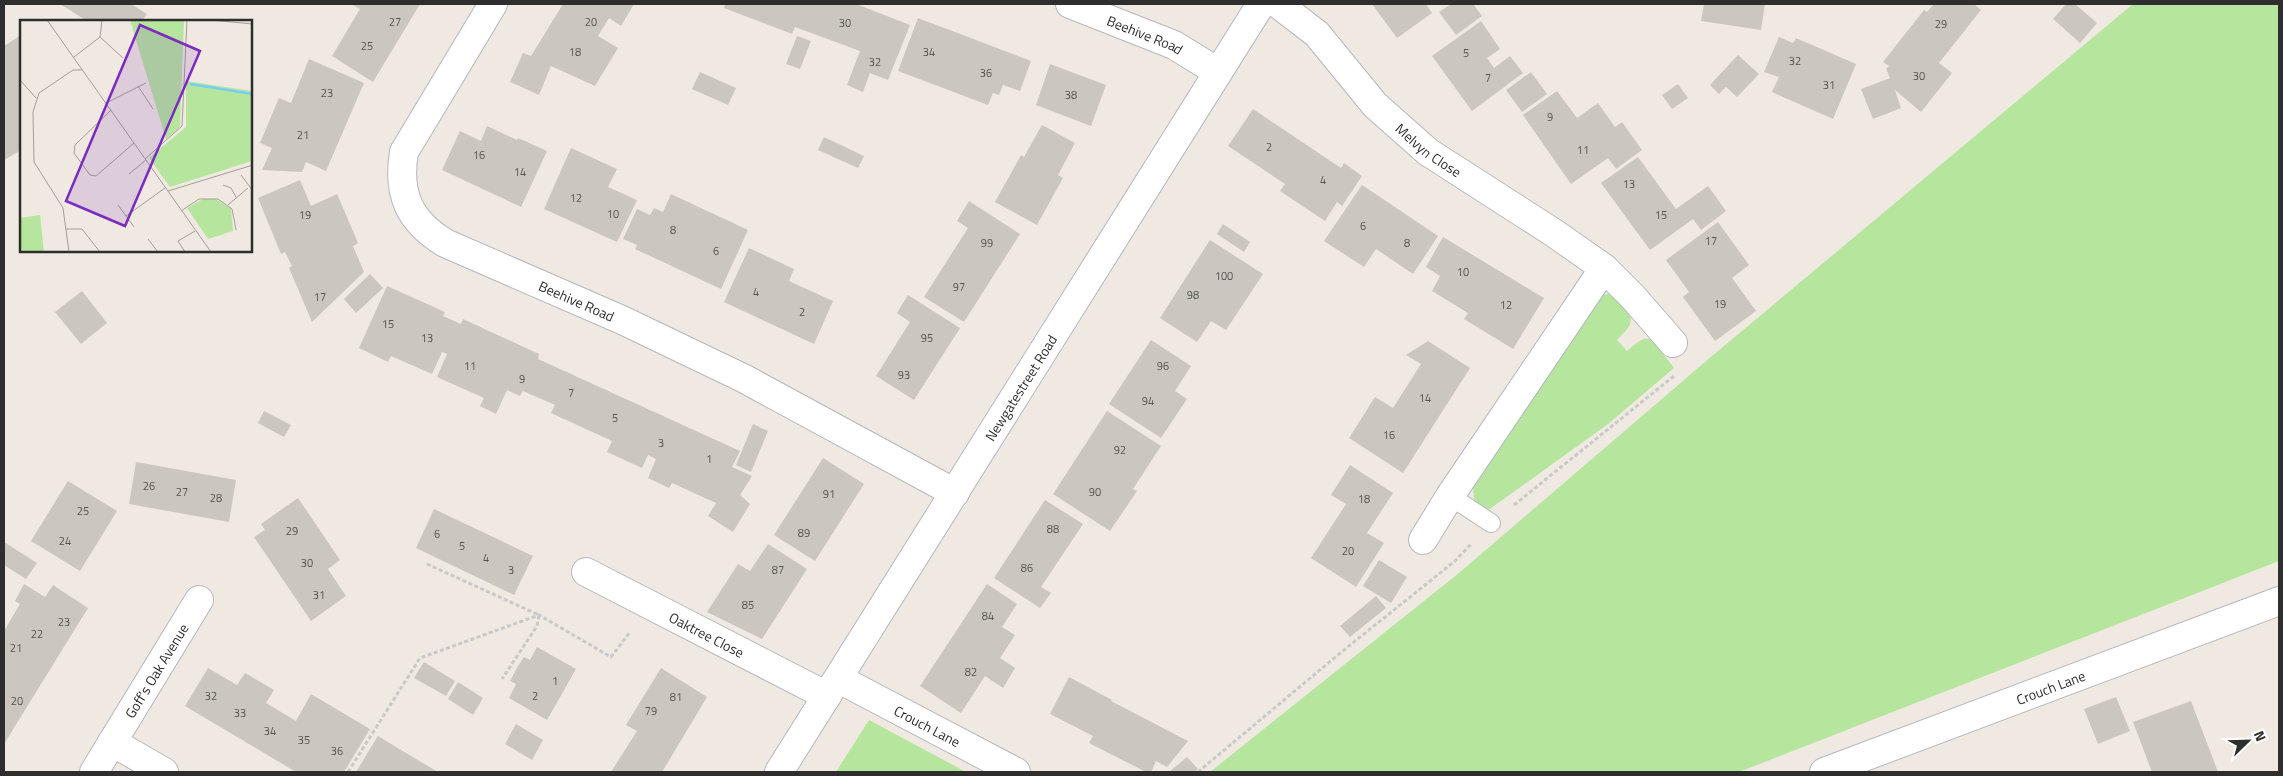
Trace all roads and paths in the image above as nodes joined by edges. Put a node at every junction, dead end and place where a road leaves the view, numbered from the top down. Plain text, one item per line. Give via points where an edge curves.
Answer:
1 (493, 4) edge
2 (1070, 4) edge
3 (1262, 4) edge
4 (1278, 4) edge
5 (1218, 72) junction
6 (1604, 268) junction
7 (1674, 344) dead end
8 (955, 493) junction
9 (1450, 496) junction
10 (1491, 523) dead end
11 (1424, 540) dead end
12 (427, 564) dead end
13 (586, 572) dead end
14 (199, 600) dead end
15 (2279, 601) edge
16 (649, 605) junction
17 (539, 615) junction
18 (502, 679) dead end
19 (833, 688) junction
20 (112, 742) junction
21 (94, 772) edge
22 (164, 772) edge
23 (348, 772) edge
24 (779, 772) edge
25 (1016, 772) edge
26 (1824, 772) edge

1 - 8 street, Beehive Road via 404,152 402,189 419,223 445,243 622,320 743,378
2 - 5 street, Beehive Road via 1174,45
3 - 5 street, Newgatestreet Road
4 - 6 street, Melvyn Close via 1317,34 1375,105 1428,152 1554,232
5 - 8 street, Newgatestreet Road
6 - 7 street, Melvyn Close
6 - 9 street
8 - 19 street, Newgatestreet Road
9 - 10 lane
9 - 11 street
12 - 17 path
13 - 16 street, Oaktree Close
14 - 20 street, Goff's Oak Avenue
15 - 26 street, Crouch Lane
16 - 17 path via 611,657
16 - 19 street, Oaktree Close
17 - 18 path via 537,626
17 - 23 path via 420,658
19 - 24 street, Newgatestreet Road
19 - 25 street, Crouch Lane
20 - 21 street, Goff's Oak Avenue
20 - 22 street

